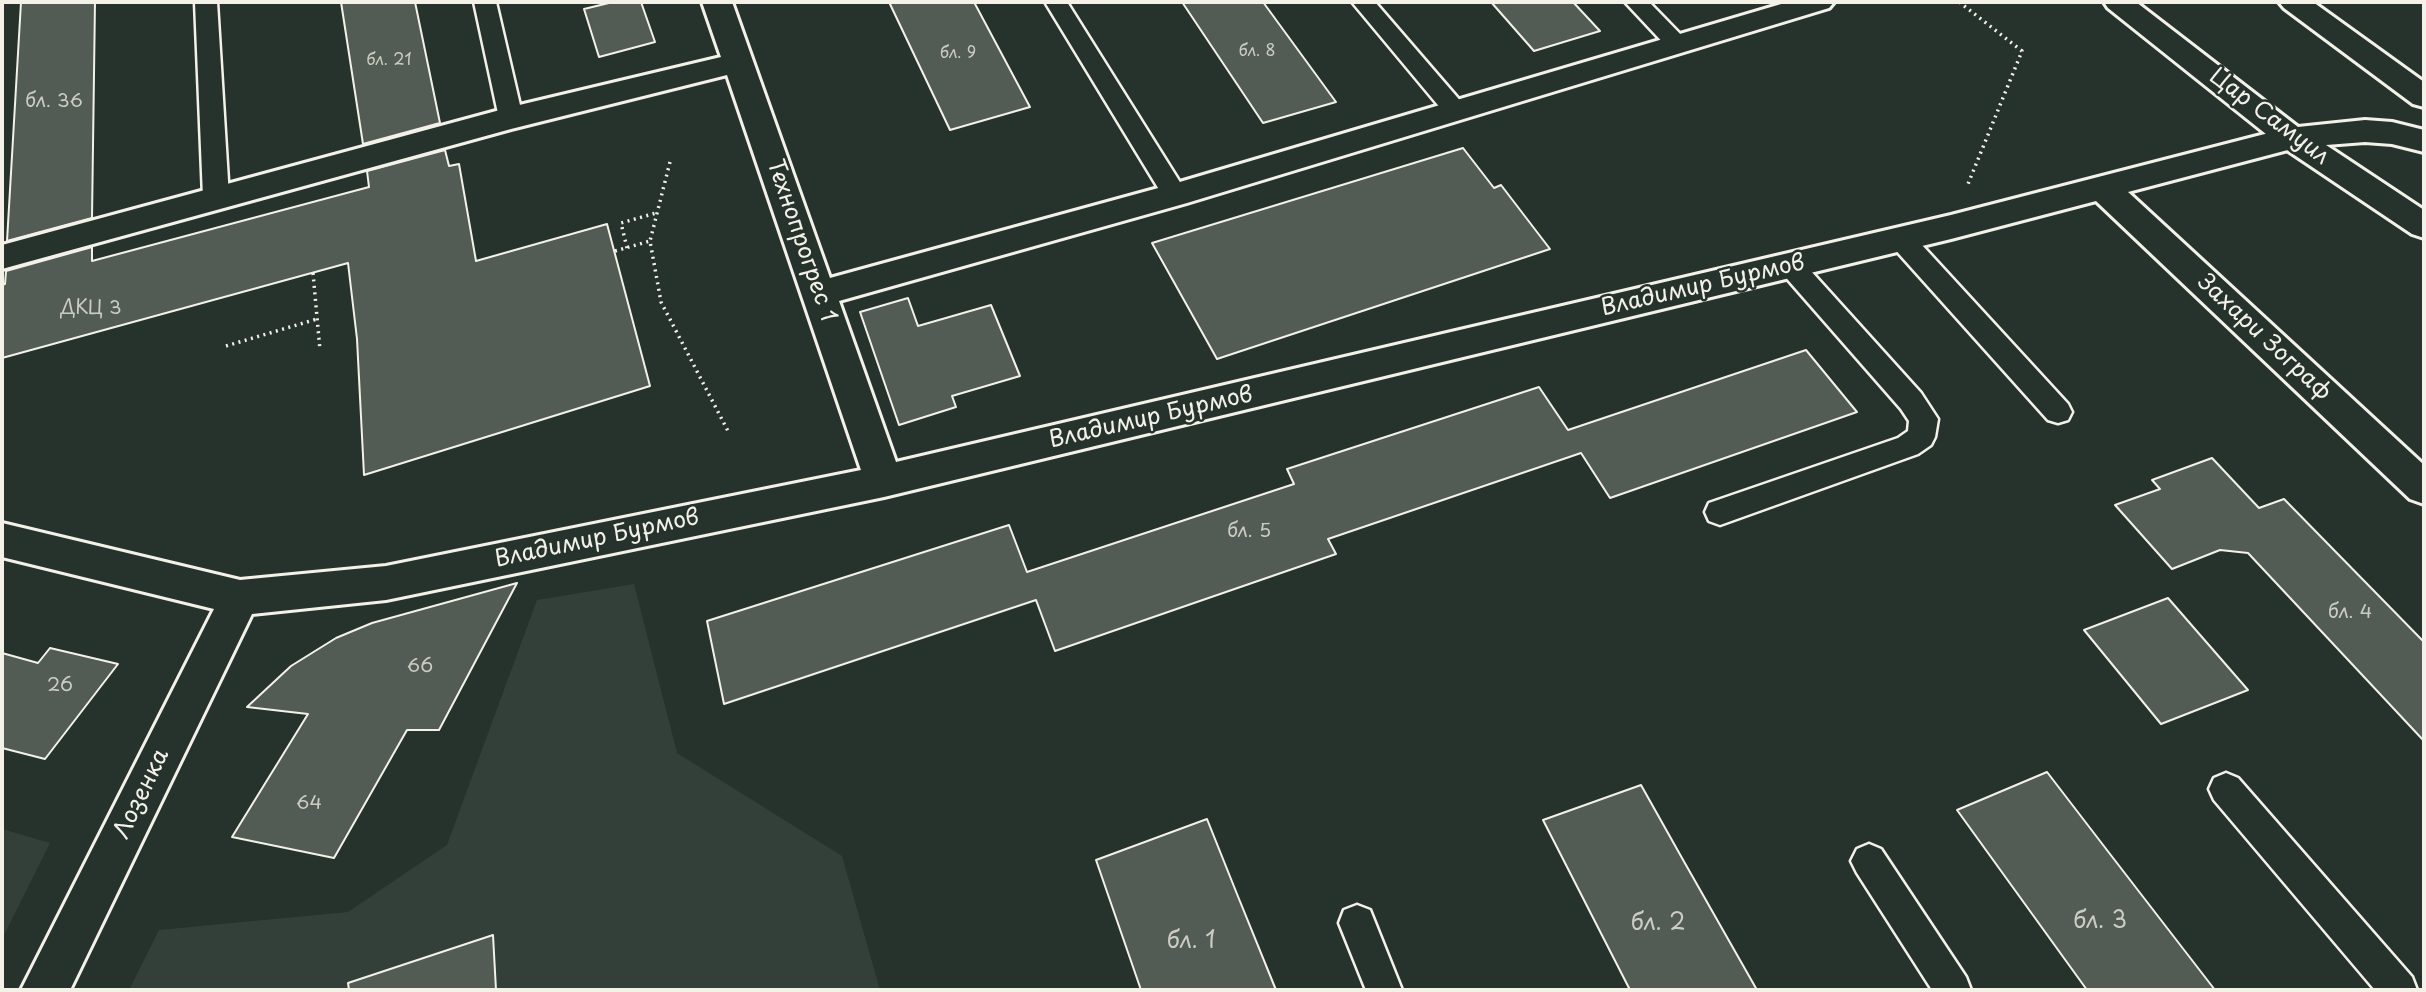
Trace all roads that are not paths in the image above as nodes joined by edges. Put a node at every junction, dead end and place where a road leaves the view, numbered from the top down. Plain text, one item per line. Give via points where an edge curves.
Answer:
1 (206, 2) edge
2 (485, 2) edge
3 (717, 2) edge
4 (1056, 2) edge
5 (1363, 2) edge
6 (1636, 2) edge
7 (1819, 2) edge
8 (2118, 2) edge
9 (2294, 2) edge
10 (1677, 44) junction
11 (738, 63) junction
12 (2424, 97) edge
13 (1455, 110) junction
14 (511, 118) junction
15 (2292, 138) junction
16 (2424, 141) edge
17 (2104, 189) junction
18 (1175, 195) junction
19 (216, 197) junction
20 (2424, 226) edge
21 (1901, 239) junction
22 (2, 257) edge
23 (1791, 265) junction
24 (819, 294) junction
25 (2058, 412) dead end
26 (884, 481) junction
27 (2424, 488) edge
28 (1720, 512) dead end
29 (2, 540) edge
30 (240, 598) junction
31 (2226, 789) dead end
32 (1869, 861) dead end
33 (1357, 923) dead end
34 (45, 990) edge
35 (1384, 990) edge
36 (1953, 990) edge
37 (2399, 990) edge

1 - 19 lane
2 - 14 lane
3 - 11 street, Технопрогрес 1
4 - 18 lane
5 - 13 lane
6 - 10 lane
7 - 10 street
8 - 15 street, Цар Самуил
9 - 12 street
10 - 13 street
11 - 14 street
11 - 24 street, Технопрогрес 1
13 - 18 street
14 - 19 street
15 - 16 street, Владимир Бурмов via 2365,131
15 - 17 street, Владимир Бурмов
15 - 20 street, Цар Самуил
17 - 21 street, Владимир Бурмов
17 - 27 street, Захари Зограф
18 - 24 street
19 - 22 street
21 - 23 street, Владимир Бурмов
21 - 25 lane
23 - 26 street, Владимир Бурмов
23 - 28 lane via 1924,418 1921,437 1908,446
24 - 26 street, Технопрогрес 1
26 - 30 street, Владимир Бурмов via 386,583
29 - 30 street, Владимир Бурмов
30 - 34 street, Лозенка
31 - 37 lane
32 - 36 lane
33 - 35 lane

